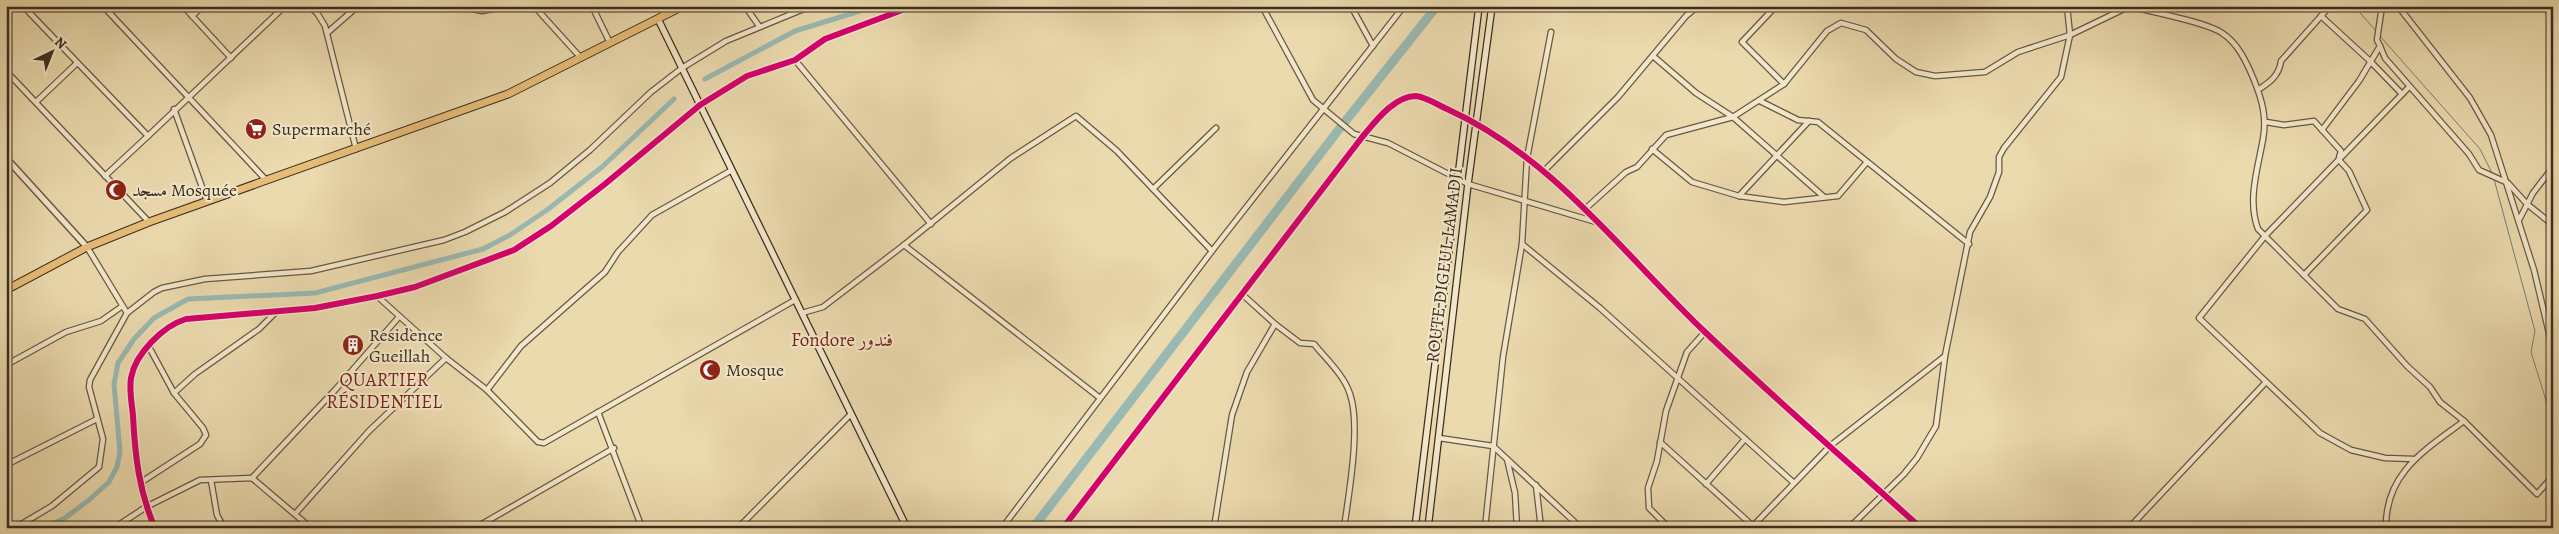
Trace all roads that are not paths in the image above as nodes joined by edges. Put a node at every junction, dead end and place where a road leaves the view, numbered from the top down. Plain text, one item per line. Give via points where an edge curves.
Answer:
1 (23, 6) edge
2 (102, 6) edge
3 (182, 6) edge
4 (203, 6) edge
5 (285, 6) edge
6 (309, 6) edge
7 (358, 6) edge
8 (458, 6) edge
9 (507, 6) edge
10 (534, 6) edge
11 (592, 6) edge
12 (683, 6) edge
13 (745, 6) edge
14 (811, 6) edge
15 (913, 6) edge
16 (1262, 6) edge
17 (1351, 6) edge
18 (1404, 6) edge
19 (1478, 6) edge
20 (1492, 6) edge
21 (1698, 6) edge
22 (1776, 6) edge
23 (2067, 6) edge
24 (2128, 6) edge
25 (2330, 6) edge
26 (2382, 6) edge
27 (2398, 6) edge
28 (192, 16) junction
29 (2321, 16) junction
30 (658, 19) junction
31 (759, 26) junction
32 (1551, 32) dead end
33 (328, 33) junction
34 (2070, 35) junction
35 (610, 43) junction
36 (1374, 46) junction
37 (2380, 46) junction
38 (1653, 56) junction
39 (231, 58) junction
40 (581, 58) junction
41 (795, 60) junction
42 (2370, 61) junction
43 (76, 64) junction
44 (682, 68) junction
45 (6, 70) edge
46 (1784, 84) junction
47 (2410, 87) junction
48 (2258, 90) junction
49 (2402, 94) junction
50 (187, 97) junction
51 (1760, 101) junction
52 (36, 102) junction
53 (700, 105) junction
54 (174, 109) junction
55 (1324, 110) junction
56 (1733, 117) junction
57 (1465, 118) junction
58 (1810, 120) junction
59 (2266, 122) junction
60 (1477, 123) junction
61 (1216, 128) dead end
62 (2322, 130) junction
63 (148, 136) junction
64 (1363, 136) junction
65 (356, 149) junction
66 (1652, 149) junction
67 (1777, 156) junction
68 (1527, 158) junction
69 (2339, 160) junction
70 (7, 161) edge
71 (1866, 162) junction
72 (2553, 167) edge
73 (732, 170) junction
74 (1543, 172) junction
75 (105, 176) junction
76 (1458, 179) junction
77 (266, 180) junction
78 (2508, 183) junction
79 (1468, 184) junction
80 (1153, 189) junction
81 (1740, 196) junction
82 (1824, 197) junction
83 (207, 201) junction
84 (1526, 202) junction
85 (2527, 204) junction
86 (1584, 210) junction
87 (2519, 221) junction
88 (149, 222) junction
89 (1596, 222) junction
90 (931, 224) junction
91 (2553, 225) edge
92 (2265, 236) junction
93 (1522, 244) junction
94 (1969, 244) junction
95 (904, 245) junction
96 (87, 248) junction
97 (1212, 251) junction
98 (2304, 275) junction
99 (6, 290) edge
100 (1242, 295) junction
101 (377, 296) junction
102 (795, 300) junction
103 (121, 307) junction
104 (277, 311) junction
105 (127, 313) junction
106 (802, 313) junction
107 (398, 318) junction
108 (1275, 324) junction
109 (1705, 332) junction
110 (148, 347) junction
111 (2553, 350) edge
112 (1945, 356) junction
113 (446, 358) junction
114 (6, 365) edge
115 (1677, 379) junction
116 (2266, 382) junction
117 (487, 390) junction
118 (174, 394) junction
119 (1100, 398) junction
120 (598, 412) junction
121 (851, 414) junction
122 (97, 419) junction
123 (2464, 421) junction
124 (1439, 438) junction
125 (1745, 440) junction
126 (1660, 442) junction
127 (1493, 446) junction
128 (1830, 446) junction
129 (614, 448) junction
130 (2413, 459) junction
131 (1507, 460) junction
132 (6, 465) edge
133 (2553, 476) edge
134 (252, 478) junction
135 (211, 480) junction
136 (140, 483) junction
137 (1794, 483) junction
138 (1706, 484) junction
139 (1536, 485) junction
140 (1882, 493) junction
141 (146, 507) junction
142 (295, 514) junction
143 (124, 522) junction
144 (1752, 527) edge
145 (15, 528) edge
146 (114, 528) edge
147 (127, 528) edge
148 (155, 528) edge
149 (224, 528) edge
150 (311, 528) edge
151 (475, 528) edge
152 (642, 528) edge
153 (738, 528) edge
154 (908, 528) edge
155 (1002, 528) edge
156 (1063, 528) edge
157 (1214, 528) edge
158 (1344, 528) edge
159 (1415, 528) edge
160 (1428, 528) edge
161 (1485, 528) edge
162 (1517, 528) edge
163 (1541, 528) edge
164 (1581, 528) edge
165 (1669, 528) edge
166 (1849, 528) edge
167 (1921, 528) edge
168 (2129, 528) edge
169 (2386, 528) edge

1 - 43 street
2 - 50 street
3 - 28 street
4 - 28 street
5 - 39 street
6 - 33 street via 322,19
7 - 33 street
8 - 9 street via 482,11
10 - 40 street
11 - 35 street
12 - 30 highway
13 - 31 street
14 - 31 street
15 - 41 street via 825,38
16 - 55 street via 1303,84
17 - 36 street
18 - 36 street
19 - 57 main road, ROUTE DIGEUL LAMADJI
20 - 60 main road, ROUTE DIGEUL LAMADJI
21 - 38 street
22 - 46 street via 1742,42
23 - 34 street
24 - 34 street
24 - 48 street via 2221,32 2246,62
25 - 29 street
26 - 37 street via 2377,40
27 - 78 street via 2470,98 2492,135
28 - 39 street
29 - 42 street
29 - 48 street via 2281,61 2279,71 2271,81
30 - 35 highway
30 - 44 main road
31 - 44 street via 713,48
32 - 68 street
33 - 65 street
34 - 46 street via 2018,52 1986,72 1935,76 1916,72 1903,64 1866,30 1841,23 1828,31
34 - 94 street via 2058,83 2012,137 2000,157 1999,172 1970,232
35 - 40 highway
36 - 55 street
37 - 42 street
37 - 47 street via 2385,58
38 - 56 street via 1701,96
38 - 74 street via 1618,98
39 - 50 street
40 - 65 highway via 508,94
41 - 53 street via 747,76
41 - 90 street
42 - 49 street
42 - 62 street
43 - 52 street
43 - 63 street
44 - 53 main road
44 - 105 street via 550,183 505,212 465,232 444,240 311,271 205,279 162,288
45 - 52 street
46 - 51 street
47 - 49 street
47 - 78 street via 2479,170
48 - 59 street
49 - 69 street
50 - 54 street
50 - 77 street
51 - 56 street
51 - 58 street via 1798,120
52 - 75 street
53 - 73 main road
53 - 101 street via 597,190 514,250 416,287
54 - 63 street
54 - 83 street
55 - 64 street via 1347,130
55 - 97 street
56 - 66 street via 1666,135
56 - 67 street
57 - 60 street
57 - 64 street via 1416,96 1398,102
57 - 76 main road, ROUTE DIGEUL LAMADJI
58 - 67 street
58 - 71 street via 1818,122
59 - 62 street via 2284,125 2314,121
59 - 92 street via 2253,201 2254,219
60 - 68 street
60 - 79 main road, ROUTE DIGEUL LAMADJI
61 - 80 street
62 - 69 street via 2341,151
63 - 75 street
64 - 76 street via 1388,143
64 - 100 street
65 - 77 highway
66 - 81 street via 1692,182
66 - 86 street via 1637,167 1626,172
67 - 81 street
67 - 82 street
68 - 74 street
68 - 84 street
69 - 92 street
69 - 98 street via 2349,171 2367,210
70 - 96 street
71 - 82 street via 1838,196
71 - 94 street
72 - 85 street
73 - 102 main road
73 - 117 street via 652,215 618,252 605,272 521,346
74 - 86 street
75 - 88 street
76 - 79 street
76 - 159 main road, ROUTE DIGEUL LAMADJI
77 - 83 highway
78 - 85 street
78 - 87 street
79 - 84 street
79 - 124 main road, ROUTE DIGEUL LAMADJI
80 - 90 street via 1117,151 1076,116 1011,158
80 - 97 street
81 - 82 street via 1784,202
83 - 88 highway
84 - 89 street
84 - 93 street
85 - 87 street
85 - 91 street
86 - 89 street
87 - 111 street
88 - 96 highway
89 - 109 street
90 - 95 street
92 - 98 street
92 - 116 street via 2199,318
93 - 115 street via 1600,308
93 - 127 street via 1503,356
94 - 112 street
95 - 106 street via 823,308
95 - 119 street
96 - 99 highway
96 - 103 street
97 - 119 street
98 - 123 street via 2338,309 2365,319 2440,402
100 - 108 street
100 - 156 street
101 - 104 street via 315,308
101 - 107 street
102 - 106 main road
102 - 120 street
103 - 105 street
103 - 114 street via 101,321 66,332
104 - 110 street via 186,319 167,328
104 - 118 street via 259,329 195,374
105 - 122 street via 88,383
106 - 121 main road
107 - 113 street
107 - 134 street
108 - 157 street via 1247,372 1232,415
108 - 158 street via 1296,341 1314,344 1340,375 1350,393 1352,456
109 - 115 street via 1687,352
109 - 128 street
110 - 118 street
110 - 136 street via 135,366 130,390
112 - 128 street
112 - 140 street via 1936,426 1917,458
113 - 117 street
113 - 142 street via 369,431
115 - 125 street
115 - 126 street
116 - 130 street via 2320,433 2351,450 2385,458
116 - 168 street
117 - 120 street via 540,443
118 - 136 street via 203,428 204,441
119 - 155 street
120 - 129 street
121 - 153 street
121 - 154 main road
122 - 132 street
122 - 145 street via 103,442 99,468 52,506
123 - 130 street
123 - 133 street via 2537,494
124 - 127 street
124 - 160 main road, ROUTE DIGEUL LAMADJI
125 - 137 street
125 - 138 street
126 - 138 street
126 - 165 street via 1647,503
127 - 131 street
127 - 161 street
128 - 137 street
128 - 140 street
129 - 151 street
129 - 152 street
130 - 169 street via 2391,490
131 - 139 street
131 - 162 street via 1515,493
134 - 135 street
134 - 142 street
135 - 141 street via 200,480
135 - 149 street via 217,515
136 - 141 street
137 - 144 street
138 - 144 street
139 - 163 street
139 - 164 street
140 - 166 street
140 - 167 street
141 - 143 street
141 - 148 street
142 - 150 street
143 - 146 street
143 - 147 street

